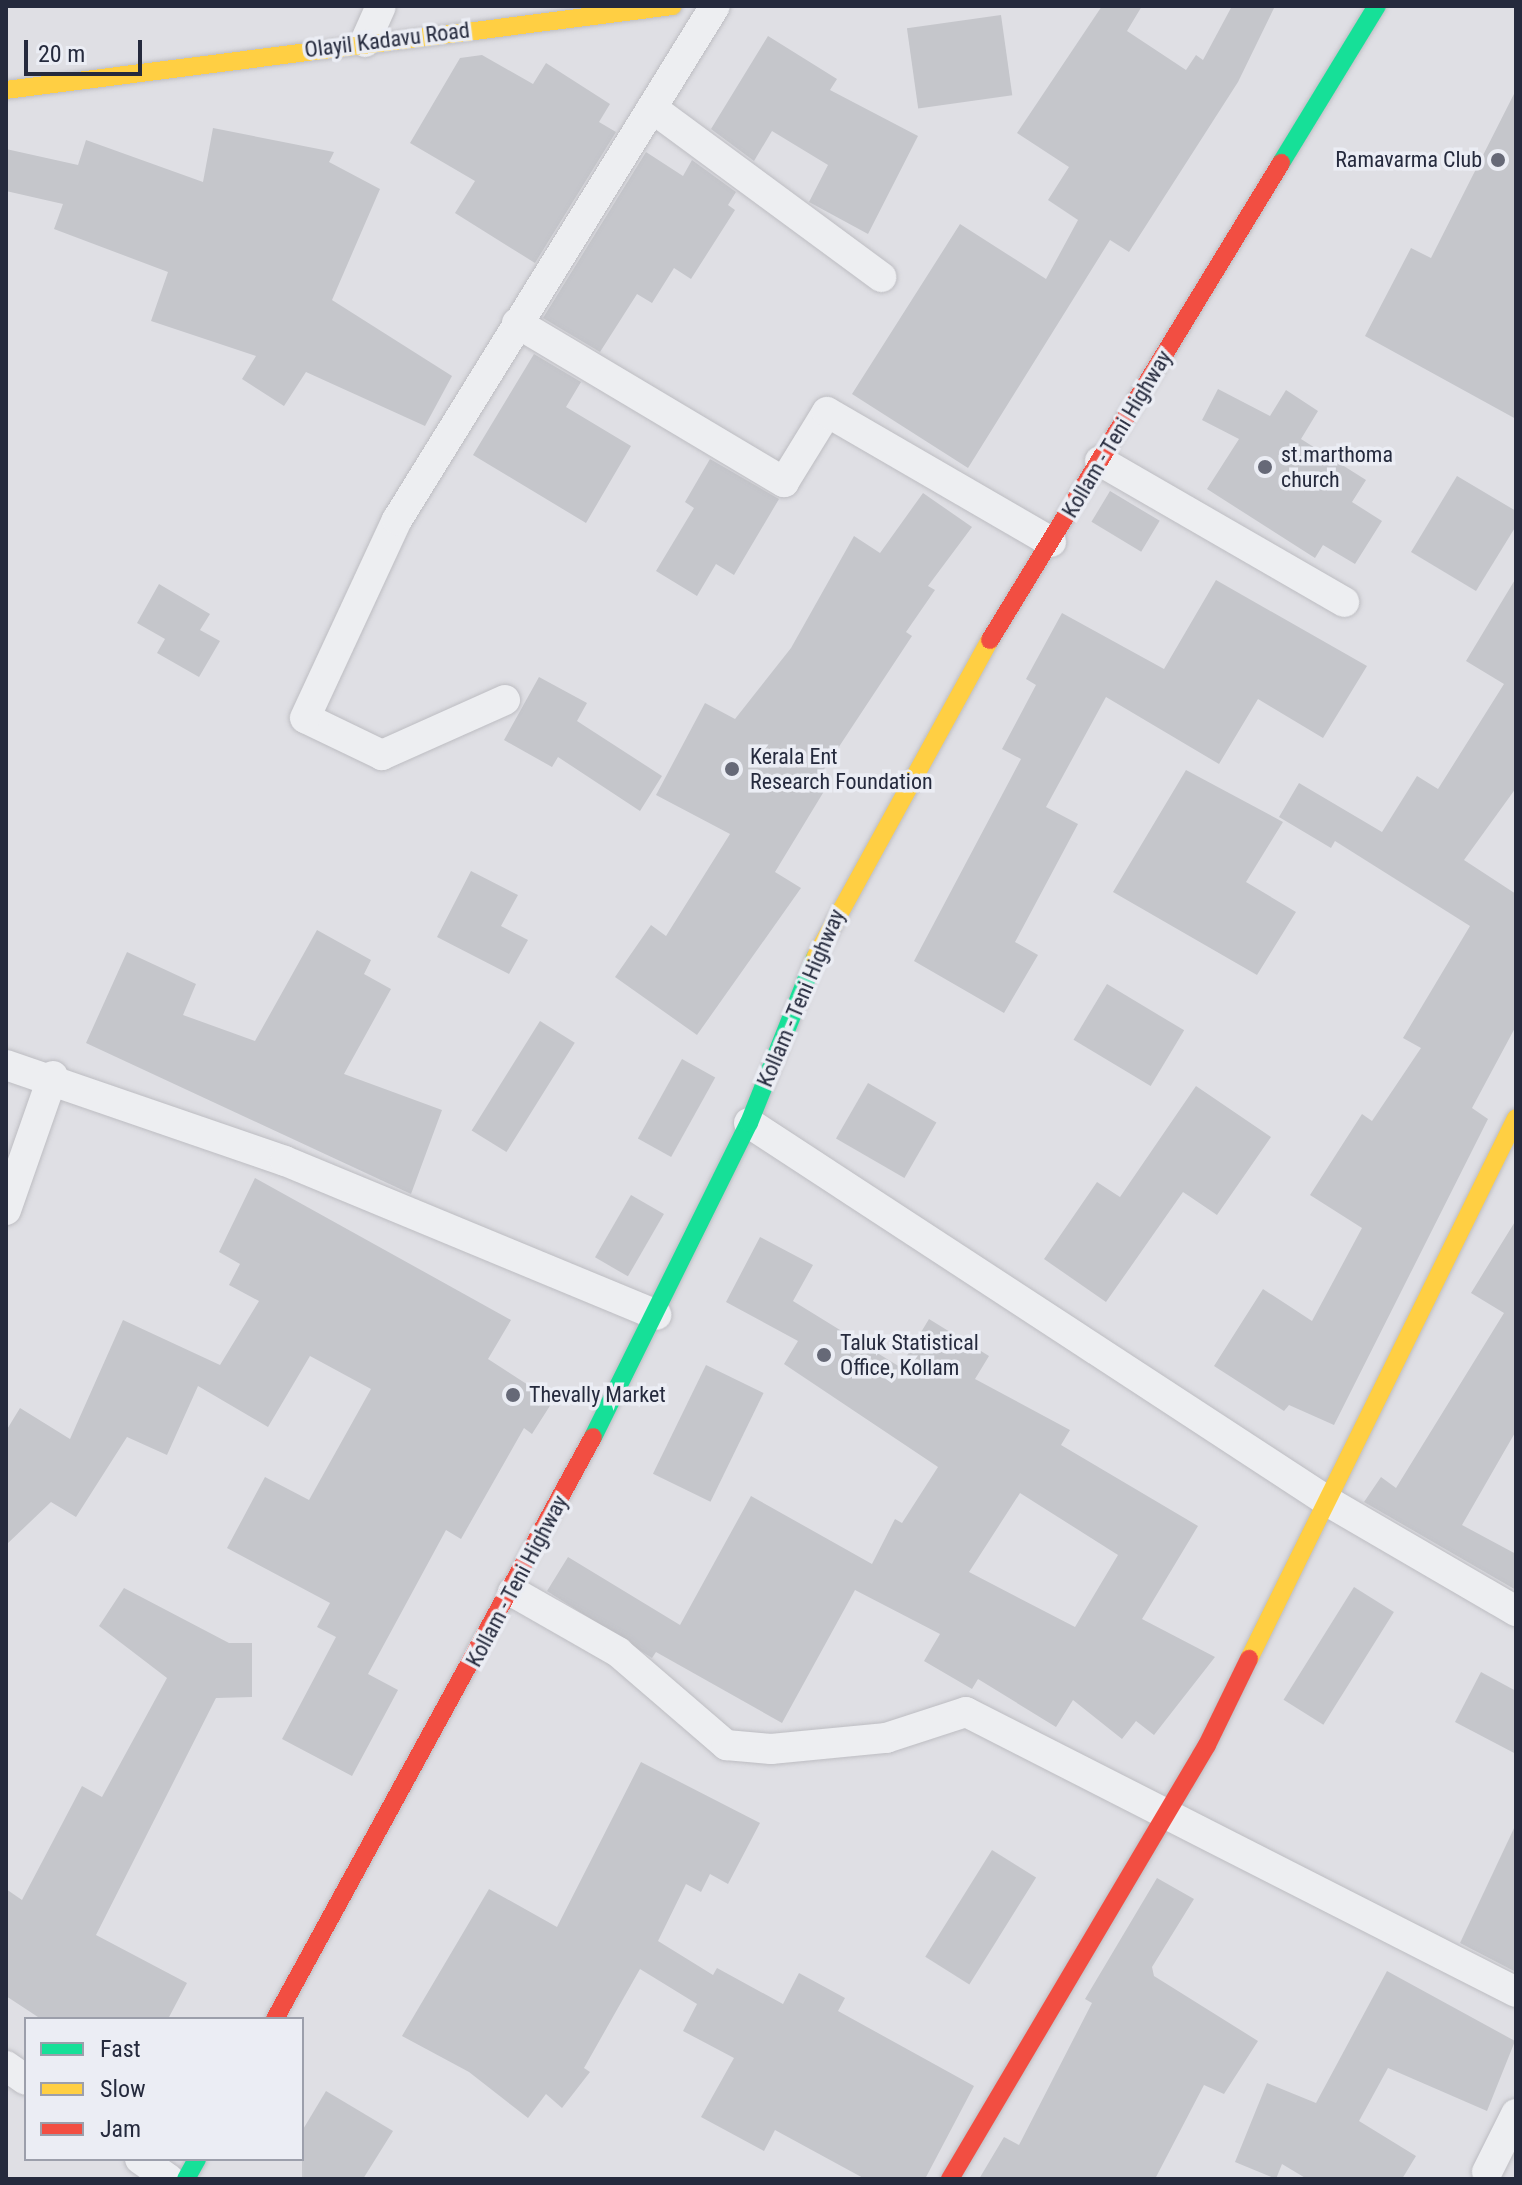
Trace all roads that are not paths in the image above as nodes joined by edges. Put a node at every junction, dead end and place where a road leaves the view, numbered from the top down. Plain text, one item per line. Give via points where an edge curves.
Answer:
1 (381, 6) edge
2 (673, 6) edge
3 (715, 6) edge
4 (1377, 6) edge
5 (365, 42) junction
6 (6, 90) edge
7 (652, 108) junction
8 (881, 277) dead end
9 (517, 323) junction
10 (1100, 461) junction
11 (1051, 542) junction
12 (1344, 602) dead end
13 (505, 700) dead end
14 (6, 1065) edge
15 (53, 1076) junction
16 (1516, 1118) edge
17 (749, 1123) junction
18 (6, 1210) edge
19 (656, 1315) junction
20 (1327, 1501) junction
21 (513, 1592) junction
22 (1516, 1611) edge
23 (1165, 1809) junction
24 (1516, 1992) edge
25 (276, 2017) edge
26 (6, 2066) edge
27 (24, 2079) edge
28 (1516, 2114) edge
29 (143, 2161) edge
30 (196, 2161) edge
31 (1487, 2172) dead end
32 (169, 2179) edge
33 (186, 2179) edge
34 (950, 2179) edge

1 - 5 street
2 - 5 main road, Olayil Kadavu Road
3 - 7 street
4 - 10 main road, Kollam - Teni Highway
5 - 6 main road, Olayil Kadavu Road
7 - 8 street
7 - 9 street
9 - 11 street via 784,482 827,412
9 - 13 street via 397,520 305,718 382,755
10 - 11 main road, Kollam - Teni Highway
10 - 12 street
11 - 17 main road, Kollam - Teni Highway via 947,710 830,921
14 - 15 street
15 - 18 street
15 - 19 street via 285,1161
16 - 20 main road
17 - 19 main road, Kollam - Teni Highway
17 - 20 street
19 - 21 main road, Kollam - Teni Highway
20 - 22 street
20 - 23 main road via 1207,1745
21 - 23 street via 618,1652 726,1745 771,1749 886,1738 966,1712
21 - 25 main road, Kollam - Teni Highway
23 - 24 street
23 - 34 main road
26 - 27 street
28 - 31 street
29 - 32 street
30 - 33 main road

